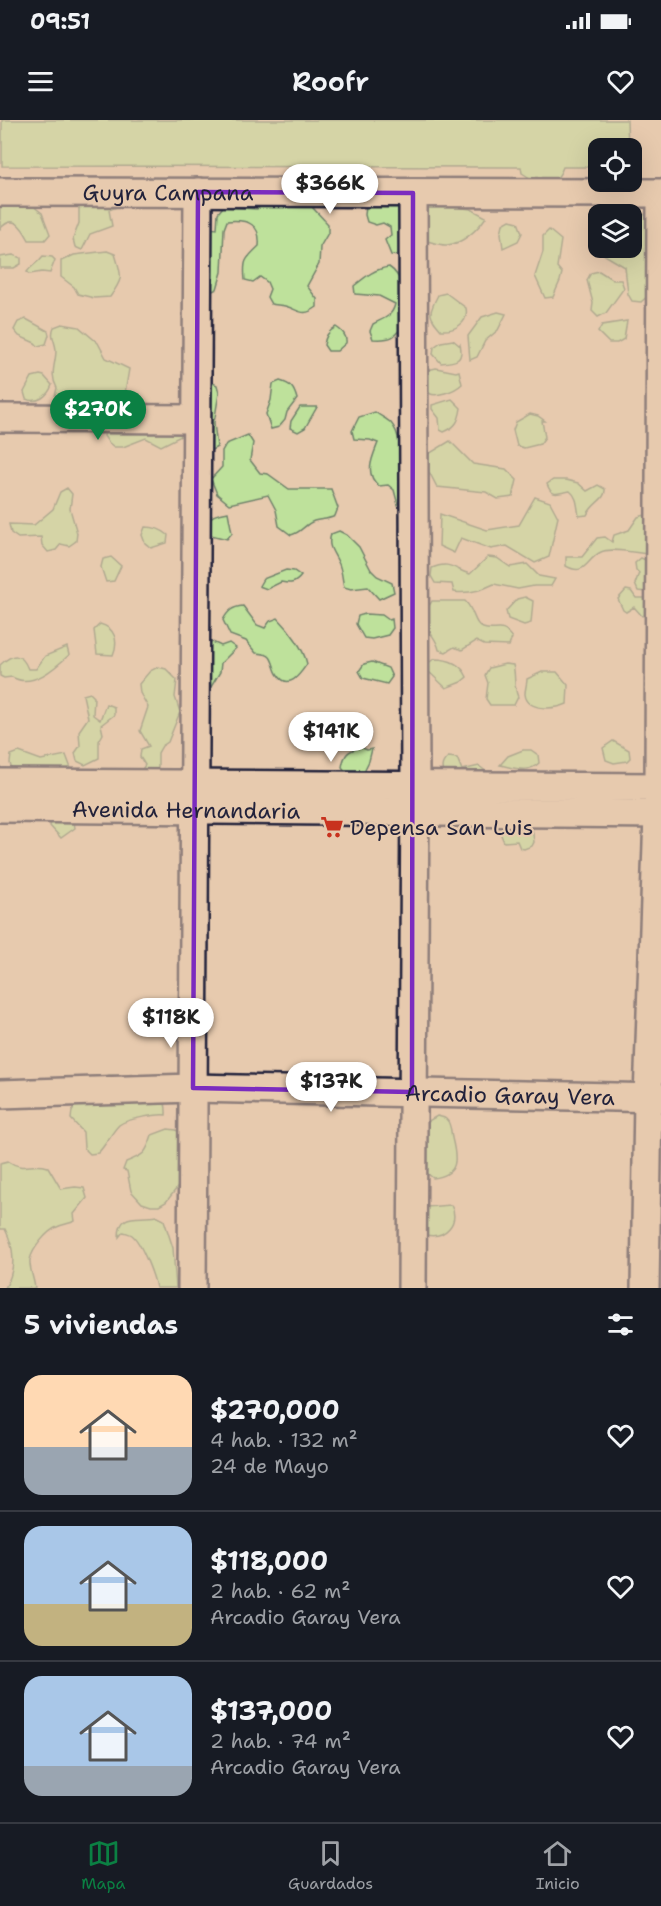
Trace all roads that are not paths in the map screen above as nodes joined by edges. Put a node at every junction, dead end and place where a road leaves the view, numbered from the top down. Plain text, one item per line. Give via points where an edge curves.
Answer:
1 (0, 192) edge
2 (198, 192) junction
3 (413, 192) junction
4 (661, 193) edge
5 (661, 200) edge
6 (0, 418) edge
7 (196, 419) junction
8 (0, 783) edge
9 (194, 797) junction
10 (415, 799) junction
11 (660, 801) edge
12 (0, 808) edge
13 (193, 1088) junction
14 (412, 1092) junction
15 (0, 1094) edge
16 (655, 1098) edge
17 (192, 1288) edge
18 (412, 1288) edge
19 (645, 1288) edge

1 - 2 street, Guyra Campana
2 - 3 street, Guyra Campana
2 - 7 street
3 - 4 street, Guyra Campana
3 - 10 street
5 - 11 street
6 - 7 street
7 - 9 street
8 - 9 street, Avenida Hernandaria
9 - 10 street, Avenida Hernandaria
9 - 12 street, Avenida Hernandaria
9 - 13 street
10 - 11 street, Avenida Hernandaria
10 - 14 street
11 - 16 street
13 - 14 street, Arcadio Garay Vera
13 - 15 street, Arcadio Garay Vera
13 - 17 street
14 - 16 street, Arcadio Garay Vera
14 - 18 street
16 - 19 street

